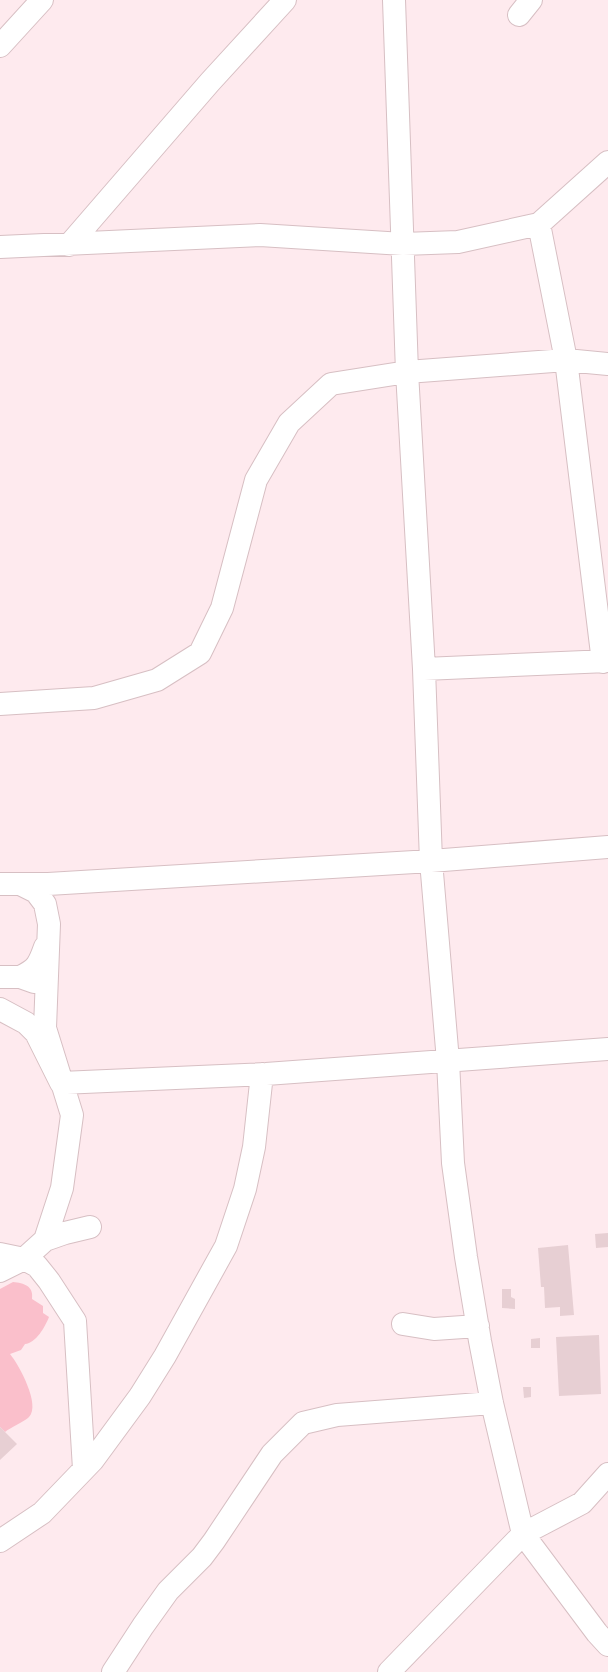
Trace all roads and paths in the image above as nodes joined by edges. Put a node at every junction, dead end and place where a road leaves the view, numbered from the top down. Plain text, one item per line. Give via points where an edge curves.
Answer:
1 (42, 0) edge
2 (285, 0) edge
3 (394, 0) edge
4 (0, 46) edge
5 (608, 162) edge
6 (538, 224) junction
7 (403, 244) junction
8 (69, 245) junction
9 (0, 247) edge
10 (566, 360) junction
11 (608, 364) edge
12 (407, 372) junction
13 (606, 661) edge
14 (424, 669) junction
15 (0, 704) edge
16 (608, 847) edge
17 (431, 861) junction
18 (10, 884) edge
19 (48, 937) junction
20 (10, 977) edge
21 (46, 992) junction
22 (0, 1008) edge
23 (608, 1049) edge
24 (448, 1061) junction
25 (262, 1074) junction
26 (61, 1083) junction
27 (90, 1226) dead end
28 (45, 1240) junction
29 (0, 1254) edge
30 (24, 1258) junction
31 (0, 1271) edge
32 (403, 1324) dead end
33 (478, 1326) junction
34 (492, 1403) junction
35 (84, 1469) junction
36 (608, 1474) edge
37 (523, 1534) junction
38 (0, 1541) edge
39 (608, 1645) edge
40 (113, 1672) edge
41 (389, 1672) edge

1 - 4 street
2 - 8 street via 210,82
3 - 7 street
5 - 6 street
6 - 7 street via 458,242
6 - 10 street
7 - 8 street via 260,235
7 - 12 street
8 - 9 street
10 - 11 street
10 - 12 street
10 - 13 street
12 - 14 street
12 - 15 street via 331,384 289,424 256,480 222,608 200,653 157,680 94,698
13 - 14 street
14 - 17 street
16 - 17 street
17 - 18 street via 48,884
17 - 24 street
18 - 19 street via 36,892 45,904 49,924
19 - 20 street via 39,962 32,971
19 - 21 street
20 - 21 street via 31,980
21 - 26 street via 45,1028
22 - 26 street via 26,1023 36,1033
23 - 24 street
24 - 25 street
24 - 33 street via 453,1163
25 - 26 street
25 - 35 street via 254,1147 245,1189 226,1246 140,1396
26 - 28 street via 72,1115 70,1139 62,1188
27 - 28 street
28 - 30 street
29 - 30 street
30 - 31 street
30 - 35 street via 37,1266 76,1322
32 - 33 street via 434,1329
33 - 34 street
34 - 37 street
34 - 40 street via 337,1415 303,1423 272,1454 214,1542 168,1591
35 - 38 street via 42,1513
36 - 37 street via 582,1503
37 - 39 street
37 - 41 street

